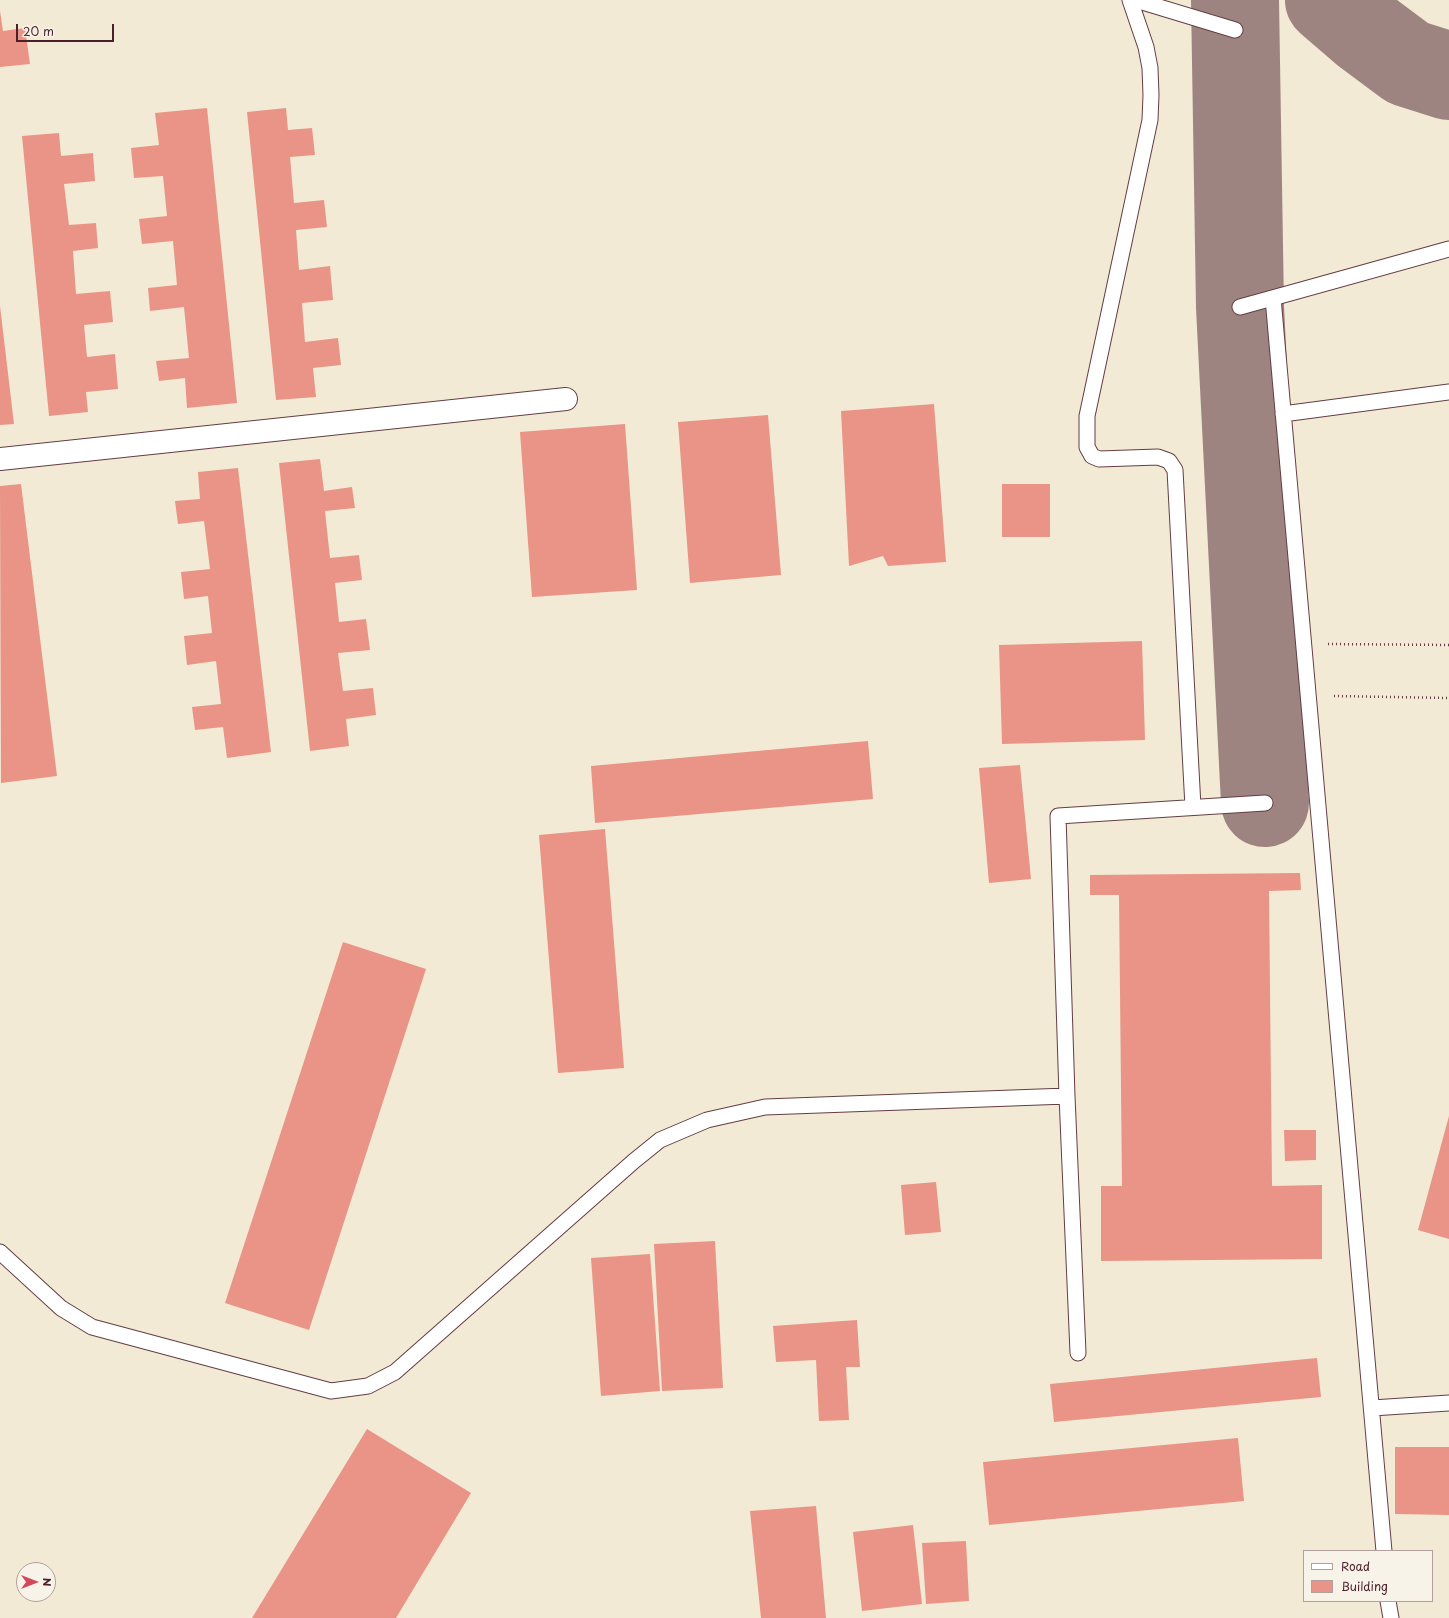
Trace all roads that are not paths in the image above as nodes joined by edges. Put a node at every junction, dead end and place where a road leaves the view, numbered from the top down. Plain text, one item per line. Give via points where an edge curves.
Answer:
1 (1130, 0) edge
2 (1136, 0) edge
3 (1235, 30) dead end
4 (1449, 249) edge
5 (1273, 298) junction
6 (1240, 307) dead end
7 (1449, 392) edge
8 (566, 399) dead end
9 (1283, 414) junction
10 (0, 459) edge
11 (1266, 803) dead end
12 (1194, 808) junction
13 (1067, 1096) junction
14 (0, 1252) edge
15 (1078, 1353) dead end
16 (1449, 1403) edge
17 (1372, 1408) junction
18 (1384, 1550) edge
19 (1388, 1602) edge
20 (1391, 1618) edge

1 - 12 lane via 1146,47 1150,68 1150,120 1087,416 1087,447 1092,456 1099,459 1158,457 1169,461 1175,470
2 - 3 lane
4 - 5 lane
5 - 6 lane
5 - 9 lane
7 - 9 lane
8 - 10 street
9 - 17 lane
11 - 12 lane
12 - 13 lane via 1058,816
13 - 14 lane via 765,1107 707,1120 660,1140 634,1161 395,1372 368,1386 331,1392 92,1327 61,1308
13 - 15 lane
16 - 17 lane
17 - 18 lane
19 - 20 lane

